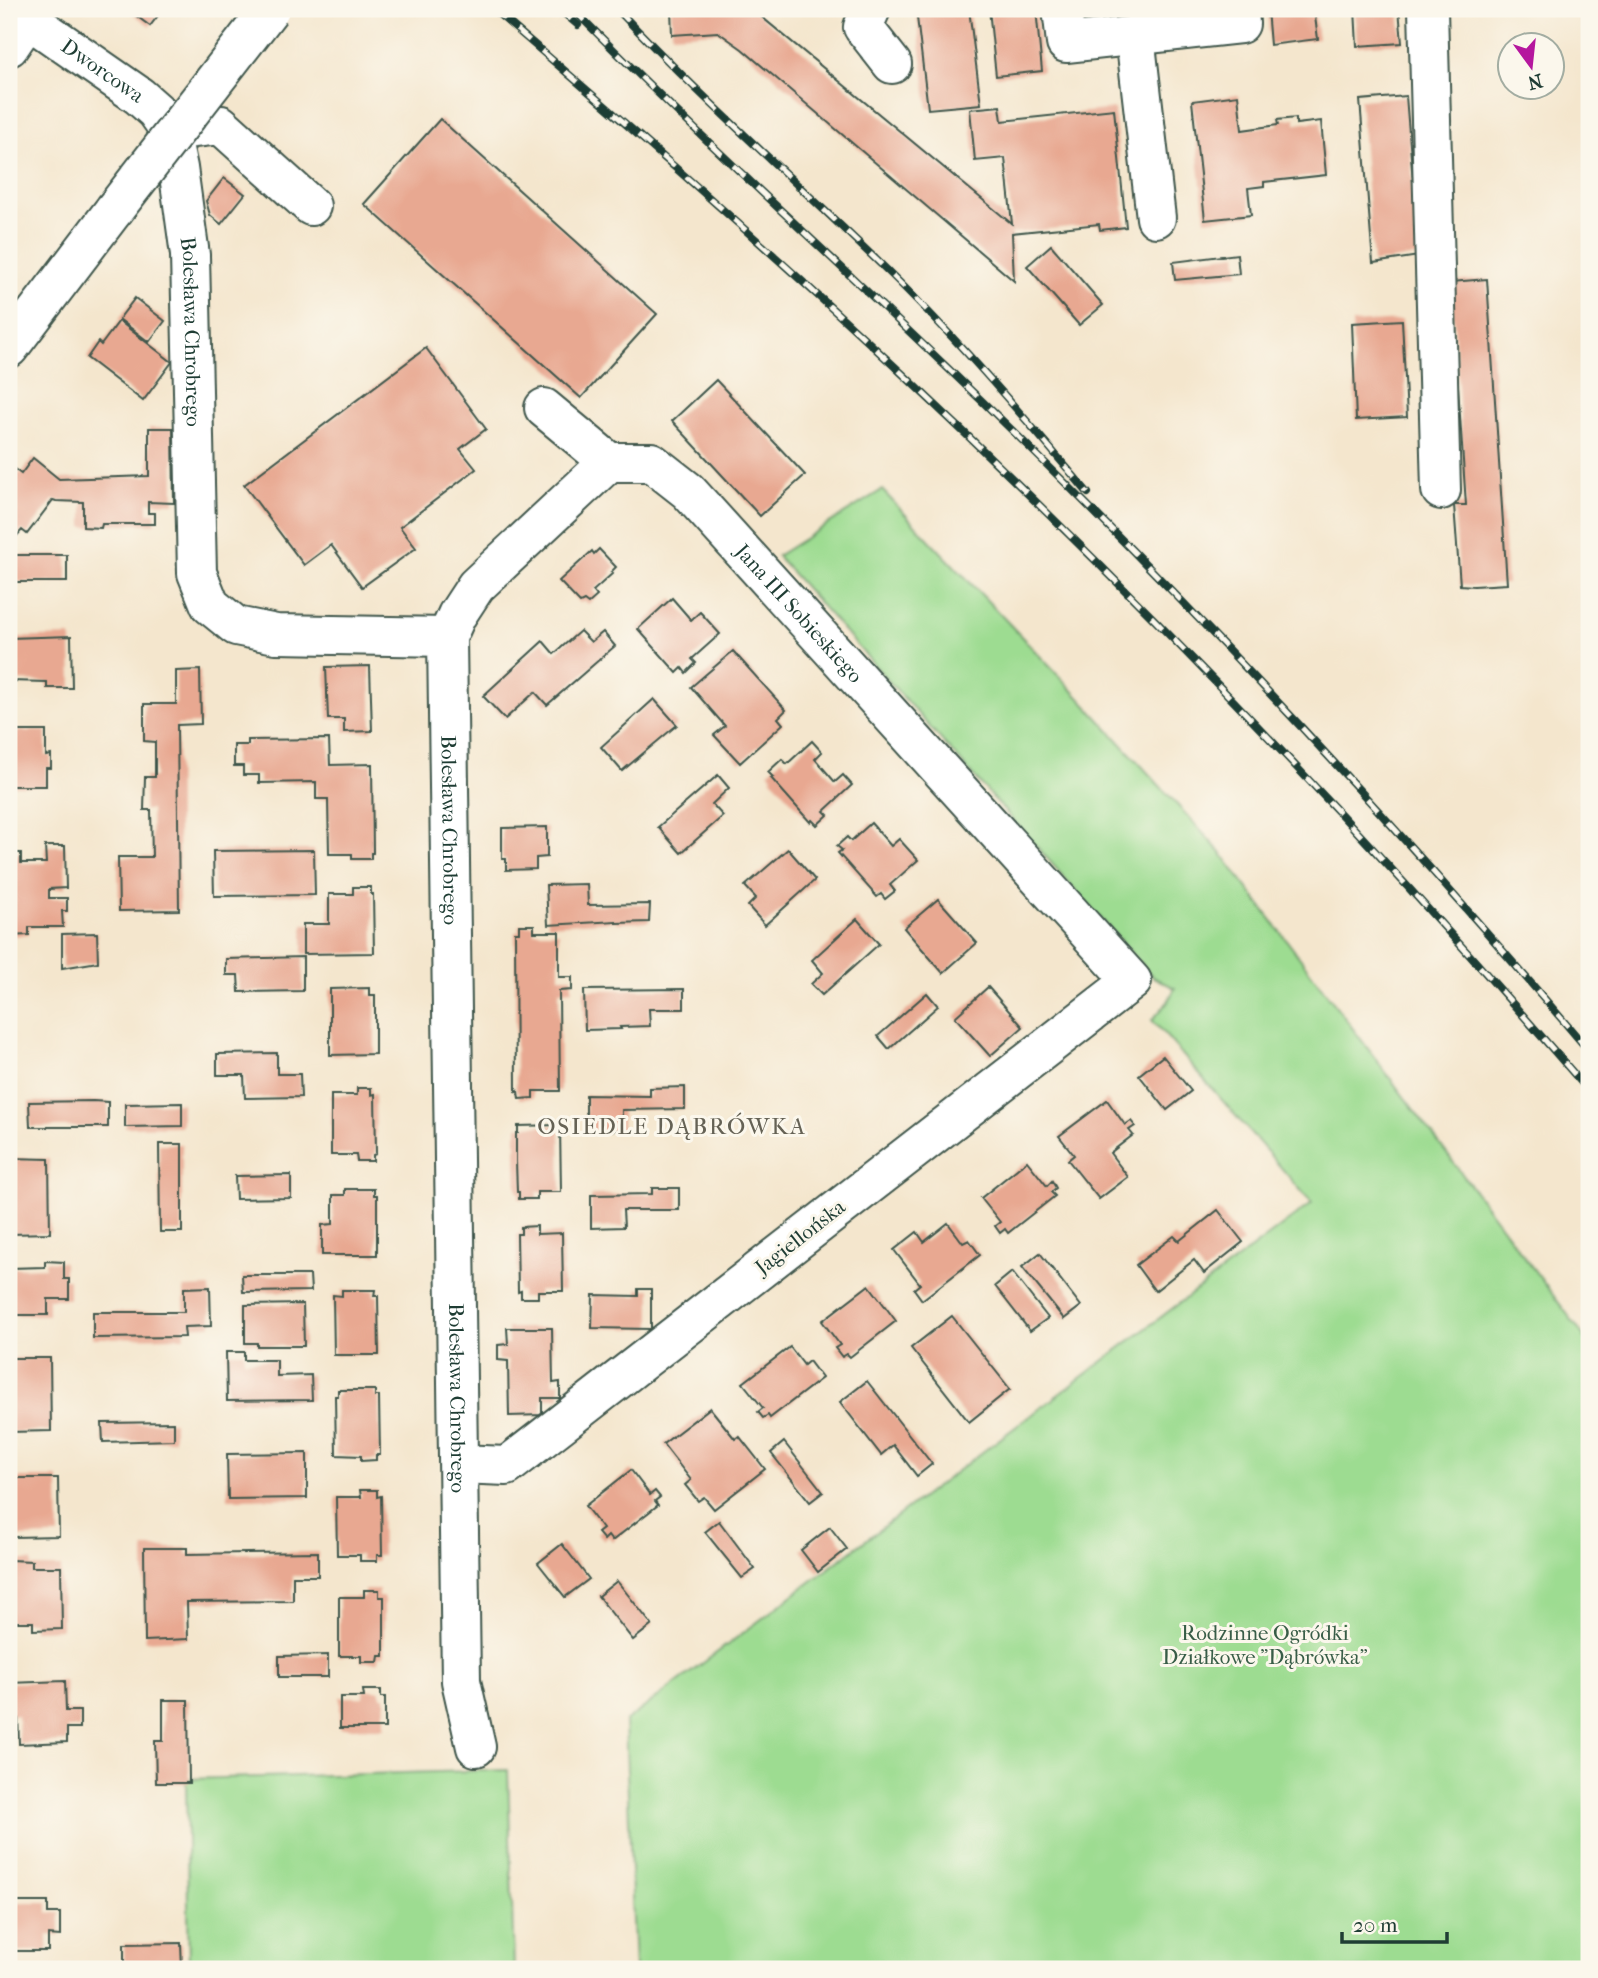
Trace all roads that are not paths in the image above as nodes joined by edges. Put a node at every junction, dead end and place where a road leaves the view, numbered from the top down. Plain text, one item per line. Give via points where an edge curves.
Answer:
1 (270, 9) edge
2 (870, 9) edge
3 (1062, 9) edge
4 (1238, 9) edge
5 (1428, 9) edge
6 (17, 25) edge
7 (1135, 36) junction
8 (892, 64) dead end
9 (170, 131) junction
10 (312, 206) dead end
11 (1156, 218) dead end
12 (9, 348) edge
13 (544, 408) dead end
14 (609, 462) junction
15 (1441, 489) dead end
16 (447, 637) junction
17 (1132, 981) joint
18 (459, 1464) junction
19 (476, 1747) dead end

1 - 12 street, bridge
2 - 8 street via 863,27
3 - 7 street via 1066,43
4 - 7 street via 1240,24
5 - 15 street
6 - 9 street, Dworcowa via 139,96
7 - 11 street
9 - 10 street via 221,125
9 - 16 street, Bolesława Chrobrego via 190,255 197,573 210,605 236,626 276,634
13 - 14 street
14 - 16 street via 476,586
14 - 17 street, Jana III Sobieskiego via 651,462 688,491
16 - 18 street, Bolesława Chrobrego
17 - 18 street, Jagiellońska via 507,1466
18 - 19 street, Bolesława Chrobrego via 461,1681

